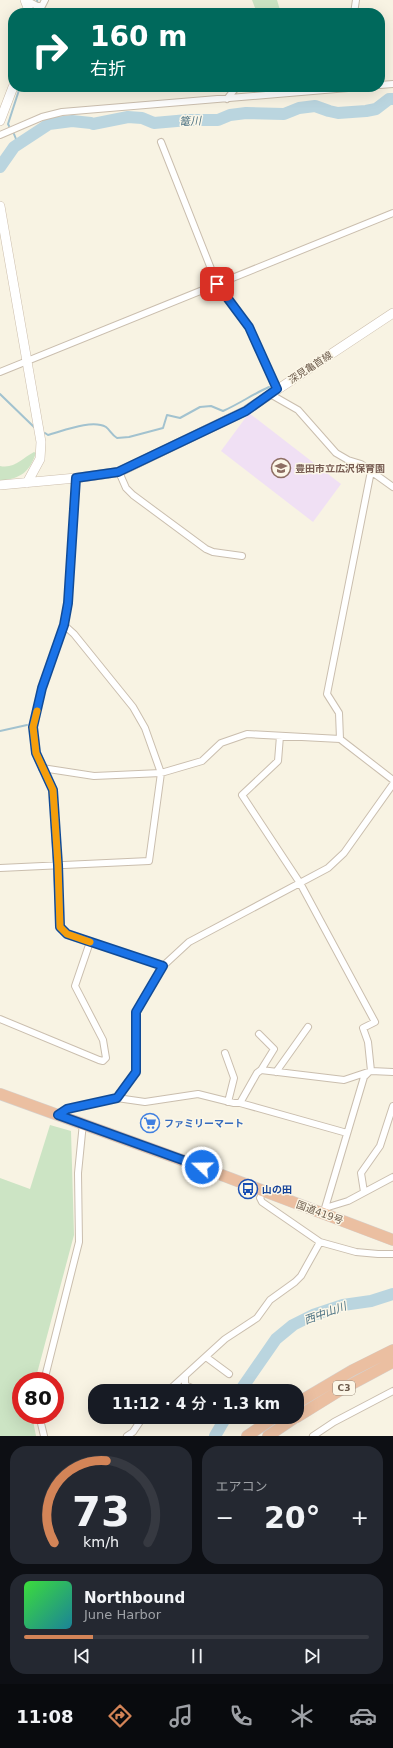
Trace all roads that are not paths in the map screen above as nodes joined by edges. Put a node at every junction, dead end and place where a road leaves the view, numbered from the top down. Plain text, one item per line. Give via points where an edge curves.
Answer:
1 (26, 0) edge
2 (43, 3) edge
3 (11, 92) edge
4 (232, 92) edge
5 (305, 92) edge
6 (227, 99) junction
7 (0, 121) edge
8 (0, 135) edge
9 (161, 142) dead end
10 (0, 206) edge
11 (393, 213) edge
12 (217, 284) junction
13 (393, 313) edge
14 (27, 361) junction
15 (0, 372) edge
16 (273, 391) junction
17 (371, 471) junction
18 (118, 472) junction
19 (76, 478) junction
20 (27, 483) junction
21 (0, 485) edge
22 (393, 488) edge
23 (242, 556) dead end
24 (64, 625) junction
25 (280, 736) junction
26 (340, 739) junction
27 (42, 768) junction
28 (161, 773) junction
29 (393, 780) edge
30 (393, 784) edge
31 (58, 865) junction
32 (0, 868) edge
33 (300, 883) junction
34 (90, 942) junction
35 (163, 966) junction
36 (0, 1019) edge
37 (308, 1027) dead end
38 (259, 1034) dead end
39 (225, 1054) dead end
40 (261, 1070) junction
41 (371, 1071) junction
42 (276, 1072) junction
43 (393, 1072) edge
44 (0, 1094) edge
45 (117, 1098) junction
46 (228, 1102) junction
47 (240, 1103) junction
48 (393, 1106) edge
49 (58, 1115) junction
50 (83, 1123) junction
51 (347, 1132) junction
52 (393, 1177) edge
53 (263, 1191) junction
54 (364, 1192) junction
55 (324, 1211) junction
56 (393, 1240) edge
57 (320, 1242) junction
58 (393, 1254) edge
59 (393, 1350) edge
60 (206, 1357) junction
61 (393, 1362) edge
62 (46, 1372) edge
63 (228, 1374) dead end
64 (185, 1377) junction
65 (176, 1384) edge
66 (185, 1384) edge
67 (393, 1391) edge
68 (304, 1399) edge
69 (304, 1413) edge
70 (41, 1424) edge
71 (139, 1424) edge
72 (265, 1424) edge
73 (286, 1424) edge
74 (133, 1434) edge
75 (44, 1436) edge
76 (127, 1436) edge
77 (247, 1436) edge
78 (268, 1436) edge
79 (312, 1436) edge

1 - 2 street via 37,6
3 - 7 main road
4 - 6 street
5 - 6 street
6 - 8 street via 62,112 42,117
9 - 12 street
10 - 14 main road
11 - 12 street
12 - 14 street
12 - 16 street via 249,327
13 - 16 main road, 深見亀首線
14 - 15 street
14 - 20 main road via 42,452
16 - 17 street via 298,410 336,454
16 - 18 main road, 深見亀首線 via 246,411
17 - 22 street
17 - 26 street via 327,694 339,713
18 - 19 main road, 深見亀首線
18 - 23 street via 126,488 133,495 206,549
19 - 20 main road, 深見亀首線
19 - 24 street via 68,603
20 - 21 main road, 深見亀首線
24 - 27 street via 42,688 33,727 36,753
24 - 28 street via 133,707 145,728
25 - 26 street
25 - 28 street via 247,734 221,743 202,760
25 - 33 street via 278,761 242,795
26 - 29 street
27 - 28 street via 94,776
27 - 31 street via 53,790
28 - 31 street via 149,861
30 - 33 street via 344,853 328,868
31 - 32 street
31 - 34 street via 60,927 67,934
33 - 35 street via 189,942
33 - 41 street via 375,1022 363,1028 368,1042
34 - 35 street
34 - 36 street via 75,986 103,1040 106,1058 99,1060
35 - 45 street via 136,1012 136,1072
37 - 42 street
38 - 40 street via 274,1049
39 - 46 street via 234,1078
40 - 42 street
40 - 47 street
41 - 42 street via 344,1080
41 - 43 street
41 - 51 street via 364,1077
44 - 49 highway, 国道419号
45 - 46 street via 145,1102 198,1094
45 - 49 street via 67,1109
46 - 47 street
47 - 51 street
48 - 54 street via 380,1146 361,1173
49 - 50 highway, 国道419号
50 - 53 highway, 国道419号
50 - 62 street via 78,1173 79,1242
51 - 55 street
52 - 54 street
53 - 55 highway, 国道419号
53 - 57 street via 260,1198 262,1202
54 - 55 street
55 - 56 highway, 国道419号
57 - 58 street via 356,1252
57 - 60 street via 301,1276 270,1300 257,1318 225,1339
59 - 68 highway, C3
60 - 63 street
60 - 64 street
61 - 69 highway, C3
64 - 65 street
64 - 66 street
67 - 79 street
70 - 75 street
71 - 74 street
72 - 77 highway
73 - 78 highway, C3
74 - 76 street

